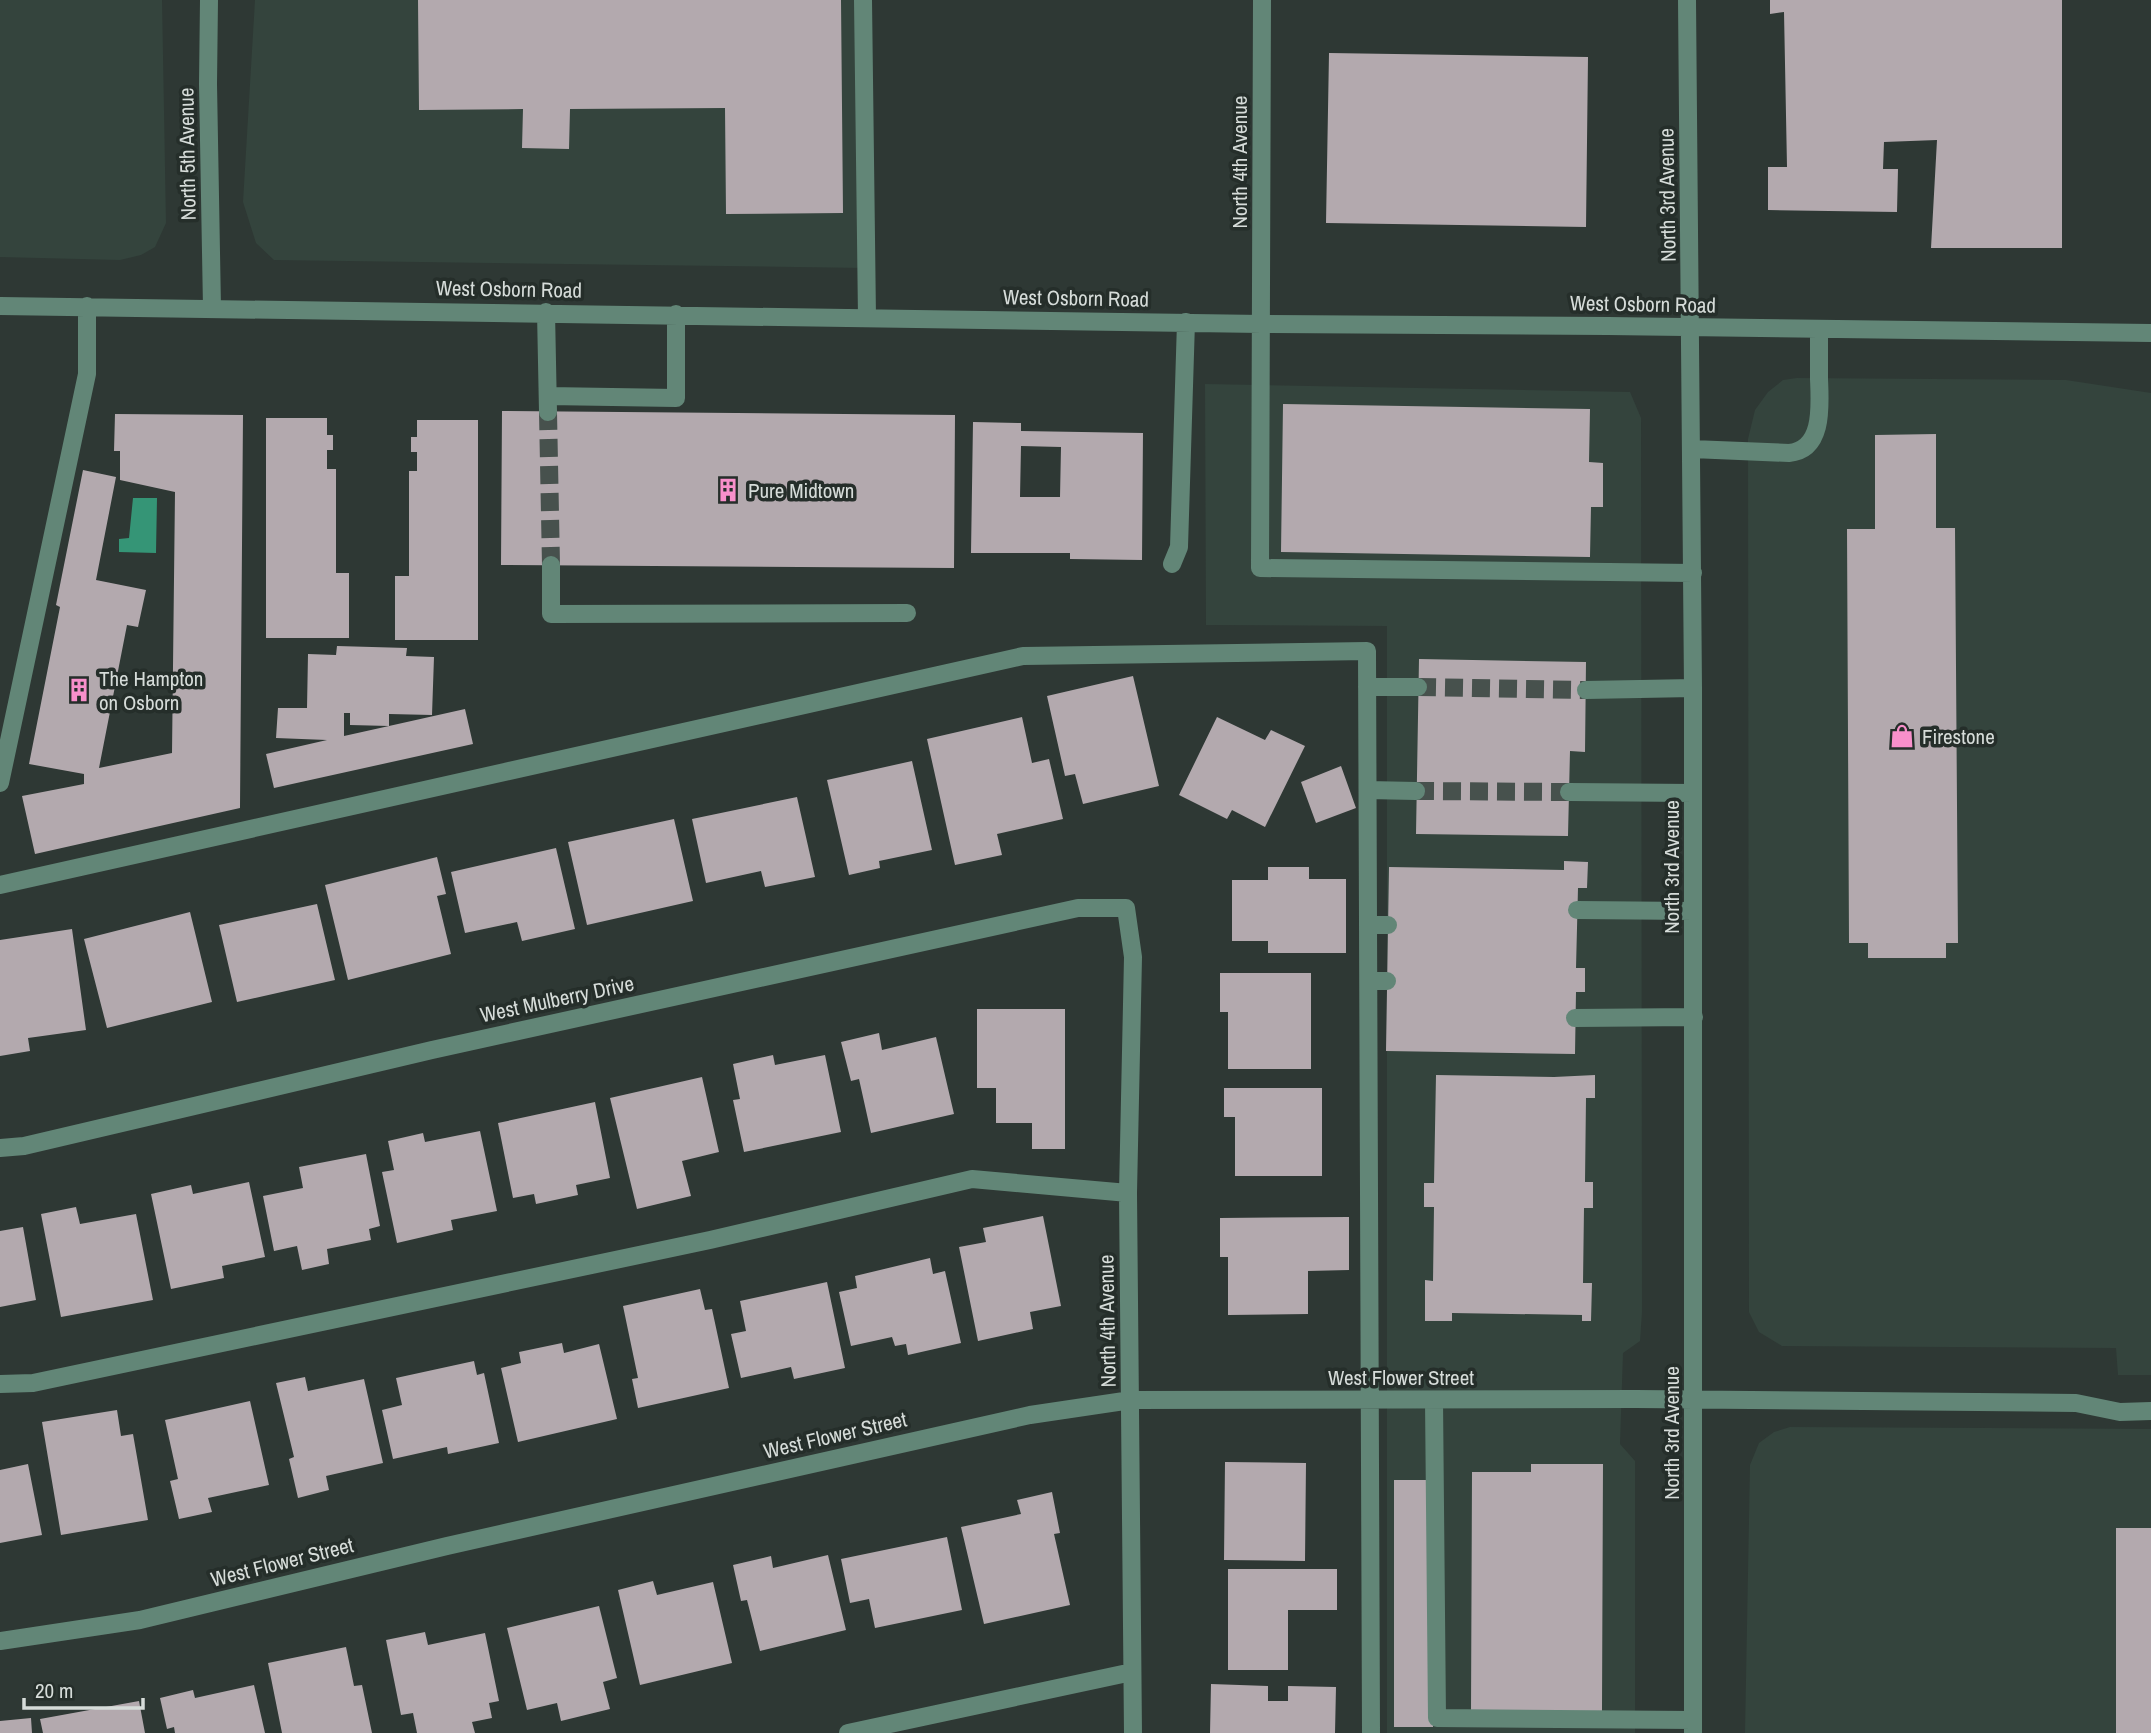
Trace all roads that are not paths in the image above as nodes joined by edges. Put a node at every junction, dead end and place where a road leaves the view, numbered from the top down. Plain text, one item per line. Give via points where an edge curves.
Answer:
1 (209, 0) edge
2 (863, 0) edge
3 (1262, 0) edge
4 (1687, 0) edge
5 (0, 306) edge
6 (87, 306) junction
7 (212, 308) junction
8 (546, 313) junction
9 (676, 314) junction
10 (867, 318) junction
11 (1186, 322) junction
12 (1262, 324) junction
13 (1691, 328) junction
14 (1819, 329) junction
15 (2151, 333) edge
16 (1692, 449) junction
17 (1172, 564) dead end
18 (551, 565) tunnel mouth
19 (1693, 573) junction
20 (907, 613) dead end
21 (1367, 687) junction
22 (1418, 687) tunnel mouth
23 (1693, 688) junction
24 (1586, 690) tunnel mouth
25 (0, 783) edge
26 (1368, 790) junction
27 (1416, 791) tunnel mouth
28 (1569, 792) tunnel mouth
29 (1693, 793) junction
30 (0, 886) edge
31 (1126, 908) joint
32 (1577, 910) dead end
33 (1693, 911) junction
34 (1368, 925) junction
35 (1388, 925) dead end
36 (1694, 1017) junction
37 (1575, 1018) dead end
38 (0, 1148) edge
39 (1128, 1193) junction
40 (0, 1384) edge
41 (1695, 1399) junction
42 (1131, 1400) junction
43 (1434, 1400) junction
44 (1369, 1401) junction
45 (2151, 1411) edge
46 (0, 1641) edge
47 (1132, 1672) junction
48 (1693, 1726) edge
49 (848, 1733) edge
50 (1133, 1733) edge
51 (1371, 1733) edge

1 - 7 street, North 5th Avenue
2 - 10 street
3 - 12 street, North 4th Avenue
4 - 13 street, North 3rd Avenue
5 - 6 street, West Osborn Road
6 - 7 street, West Osborn Road
6 - 25 street via 87,374
7 - 8 street, West Osborn Road
8 - 9 street, West Osborn Road
8 - 9 street via 548,404 676,398
9 - 10 street, West Osborn Road
10 - 11 street, West Osborn Road
11 - 12 street, West Osborn Road
11 - 17 street via 1179,547
12 - 13 street, West Osborn Road
12 - 19 street, North 4th Avenue via 1260,568
13 - 14 street, West Osborn Road
13 - 16 street, North 3rd Avenue
14 - 15 street, West Osborn Road
14 - 16 street via 1820,410 1815,435 1804,448 1788,453
16 - 19 street, North 3rd Avenue
18 - 20 street via 551,614
19 - 23 street, North 3rd Avenue
21 - 22 street
21 - 26 street
21 - 30 street via 1367,651 1023,656
23 - 24 street
23 - 29 street, North 3rd Avenue
26 - 27 street
26 - 34 street
28 - 29 street
29 - 33 street, North 3rd Avenue
31 - 38 street, West Mulberry Drive via 1078,908
31 - 39 street, North 4th Avenue via 1133,957
32 - 33 street
33 - 36 street, North 3rd Avenue
34 - 35 street
34 - 44 street via 1378,981
36 - 37 street
36 - 41 street, North 3rd Avenue
39 - 40 street via 972,1179 683,1246 33,1383
39 - 42 street, North 4th Avenue
41 - 43 street, West Flower Street
41 - 45 street, West Flower Street via 2076,1403 2120,1412
41 - 48 street, North 3rd Avenue
42 - 44 street, West Flower Street
42 - 46 street, West Flower Street via 1030,1415 140,1620
42 - 47 street, North 4th Avenue
43 - 44 street, West Flower Street
43 - 48 street via 1437,1718
44 - 51 street
47 - 49 street
47 - 50 street, North 4th Avenue

